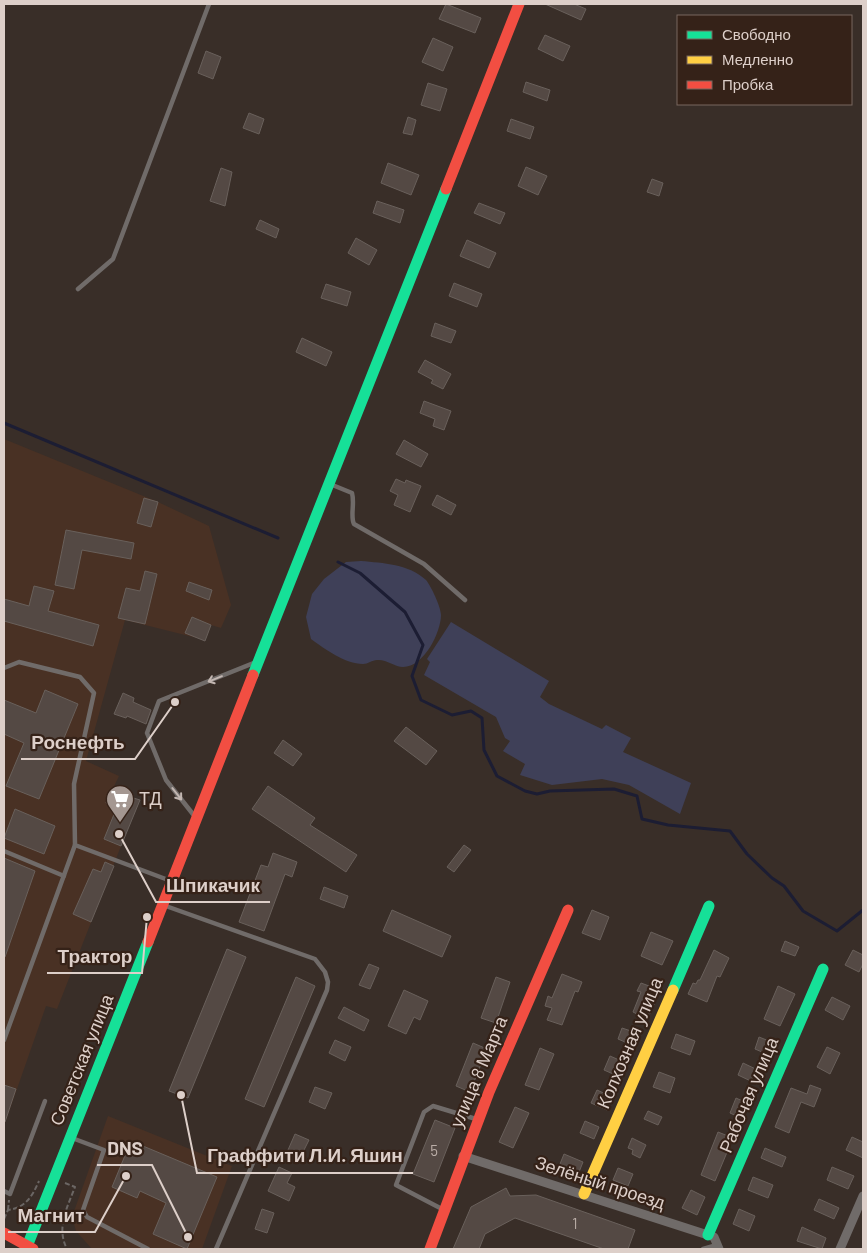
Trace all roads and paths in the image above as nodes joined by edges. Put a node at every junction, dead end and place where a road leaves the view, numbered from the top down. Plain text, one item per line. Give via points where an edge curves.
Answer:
1 (210, 4) edge
2 (519, 4) edge
3 (78, 289) dead end
4 (330, 484) junction
5 (465, 600) dead end
6 (260, 660) junction
7 (4, 668) edge
8 (197, 819) junction
9 (75, 845) junction
10 (4, 851) edge
11 (64, 876) junction
12 (172, 882) junction
13 (163, 905) junction
14 (709, 906) dead end
15 (568, 910) dead end
16 (823, 968) dead end
17 (4, 1040) edge
18 (45, 1101) dead end
19 (478, 1120) junction
20 (70, 1137) junction
21 (463, 1156) junction
22 (4, 1191) edge
23 (584, 1194) junction
24 (863, 1196) edge
25 (444, 1210) junction
26 (4, 1233) edge
27 (708, 1235) junction
28 (718, 1247) edge
29 (29, 1248) edge
30 (148, 1249) edge
31 (216, 1249) edge
32 (430, 1249) edge
33 (703, 1249) edge
34 (840, 1249) edge

1 - 3 lane via 113,258
2 - 4 main road, Советская улица
4 - 5 lane via 352,493 354,524 424,564
4 - 6 main road, Советская улица
6 - 8 main road, Советская улица
6 -> 8 lane via 159,701 147,733 166,780
7 - 9 lane via 19,662 80,677 94,693 74,784
8 - 12 main road, Советская улица
9 - 11 lane
9 - 12 lane
10 - 11 lane
11 - 17 lane
12 - 13 main road, Советская улица
13 - 20 main road, Советская улица
13 - 31 lane via 316,959 328,982
14 - 23 main road, Колхозная улица
15 - 19 main road, улица 8 Марта
16 - 27 main road, Рабочая улица
18 - 22 lane via 10,1194
19 - 21 main road, улица 8 Марта
19 - 25 lane via 433,1106 424,1112 396,1185
20 - 29 main road, Советская улица
20 - 30 lane via 104,1150 83,1210 86,1217
21 - 23 street, Зелёный проезд
21 - 25 main road, улица 8 Марта
23 - 27 street, Зелёный проезд
24 - 34 street
25 - 32 main road, улица 8 Марта
26 - 29 main road
27 - 28 street, Зелёный проезд via 714,1237
28 - 33 lane

